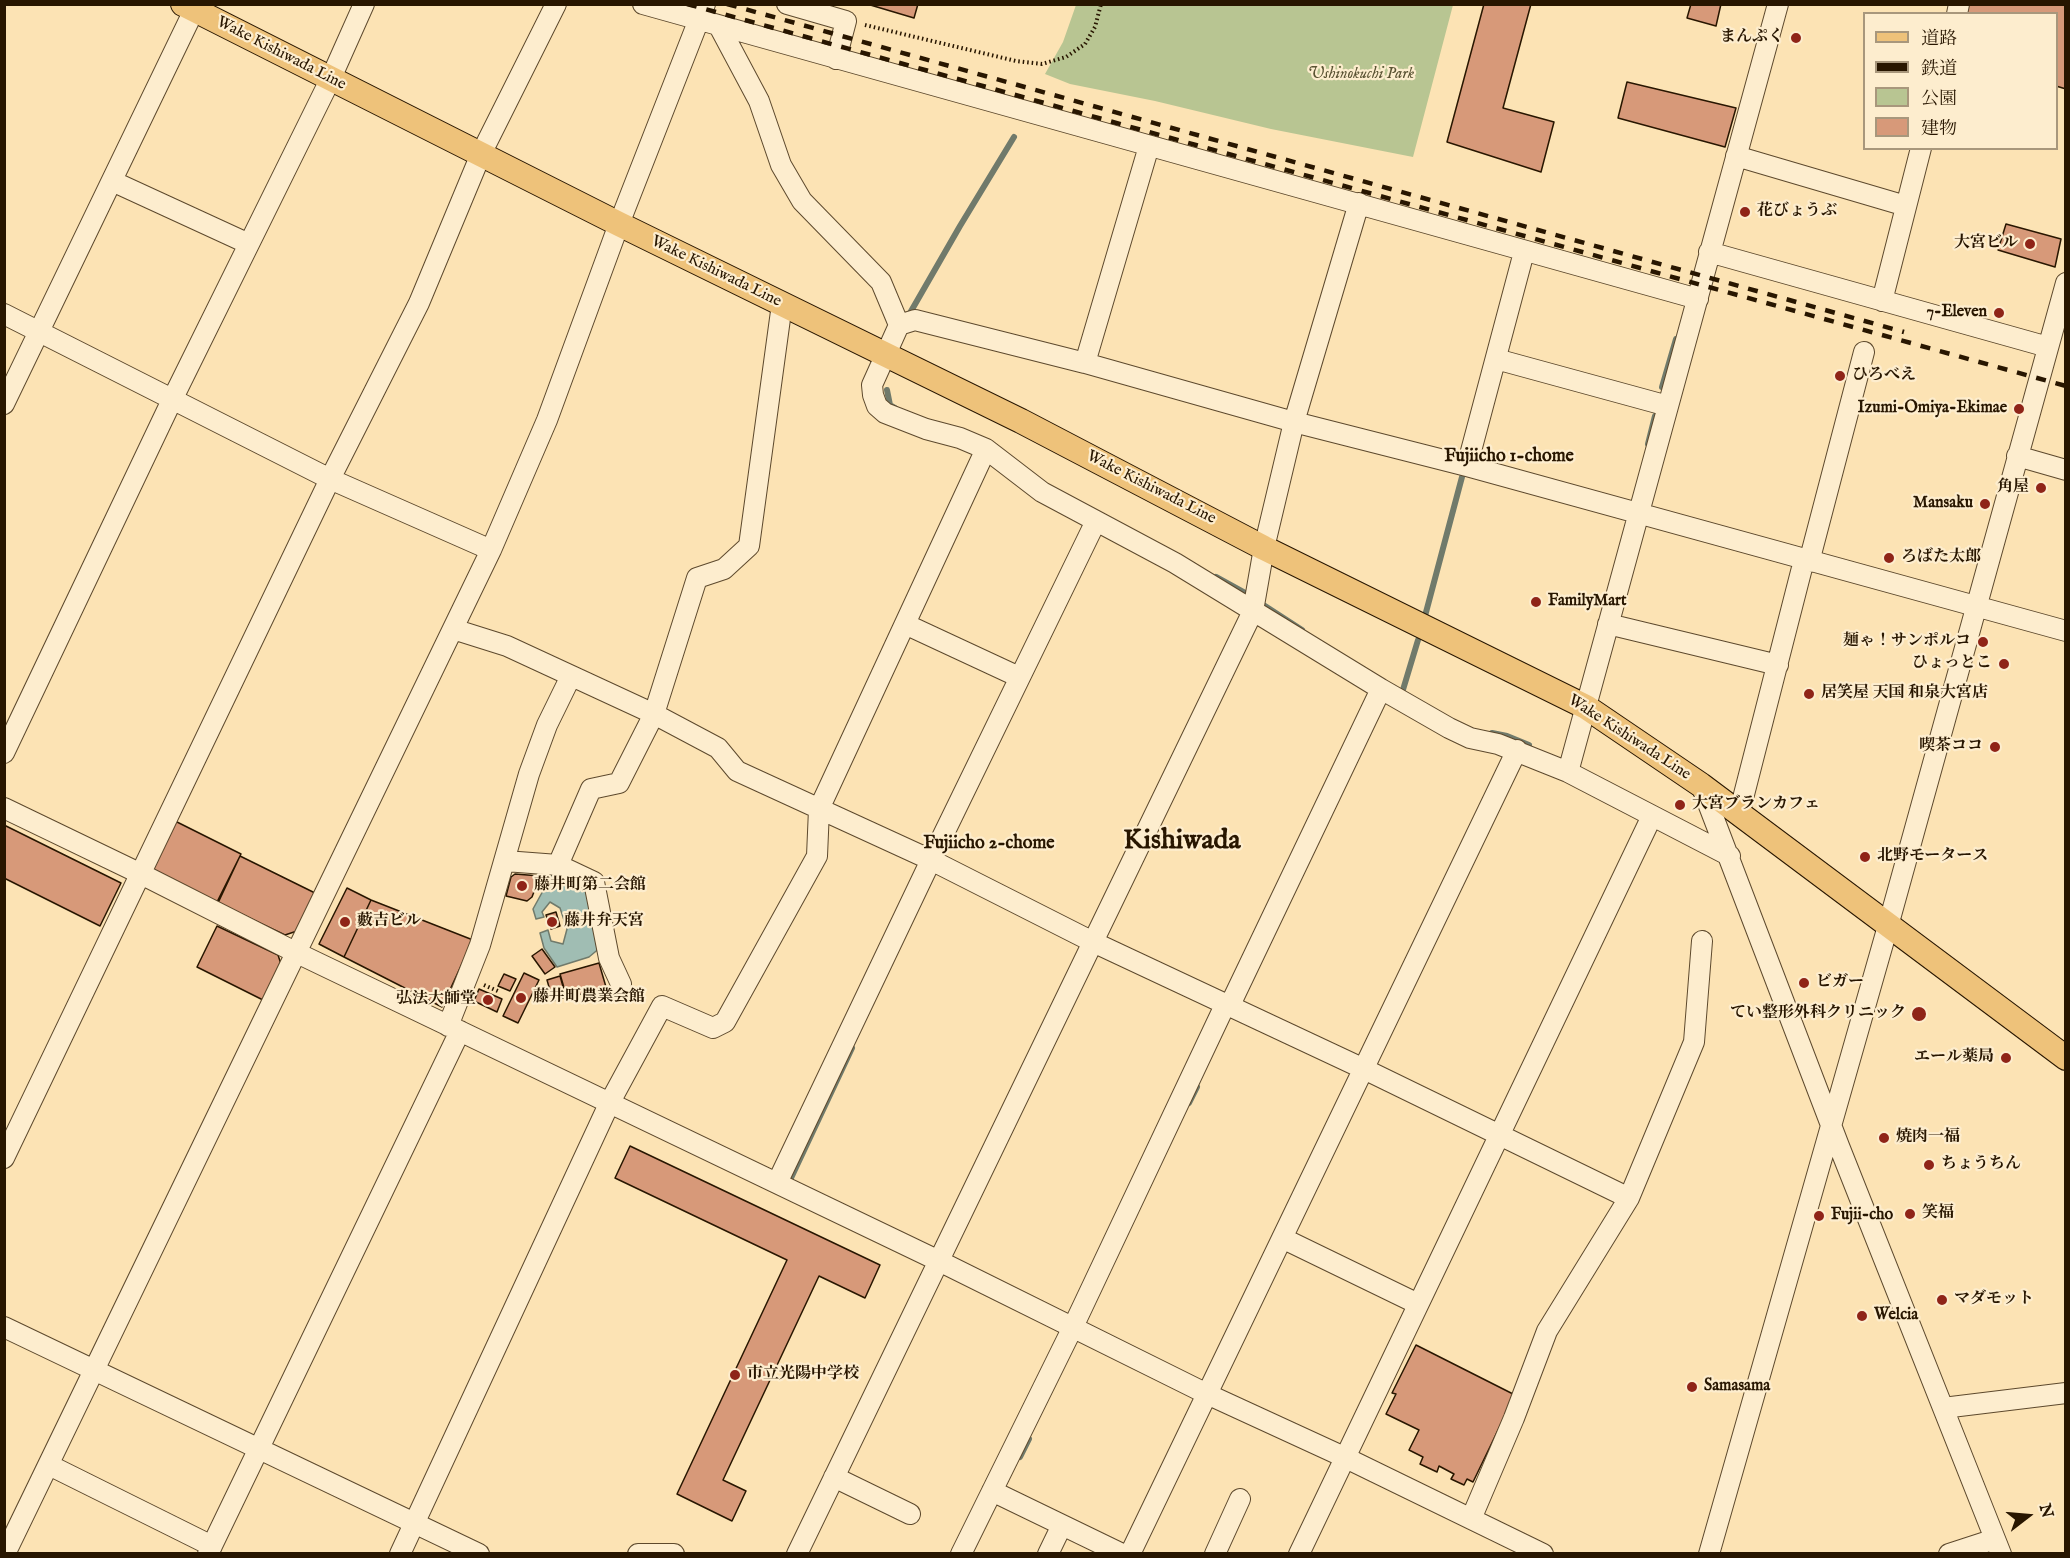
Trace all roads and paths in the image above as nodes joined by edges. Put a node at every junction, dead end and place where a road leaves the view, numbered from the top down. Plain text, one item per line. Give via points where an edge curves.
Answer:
1 (364, 4) edge
2 (556, 4) edge
3 (643, 4) edge
4 (787, 4) edge
5 (1101, 4) edge
6 (1778, 4) edge
7 (192, 6) edge
8 (701, 12) edge
9 (859, 23) dead end
10 (719, 26) junction
11 (836, 59) junction
12 (331, 78) junction
13 (1149, 146) junction
14 (1920, 150) edge
15 (481, 154) junction
16 (1736, 156) junction
17 (112, 181) junction
18 (1359, 203) junction
19 (1906, 206) junction
20 (619, 224) junction
21 (249, 244) junction
22 (1524, 252) junction
23 (1709, 252) junction
24 (2066, 283) edge
25 (1698, 299) junction
26 (1882, 301) junction
27 (782, 304) junction
28 (4, 314) edge
29 (899, 325) junction
30 (39, 332) junction
31 (2048, 347) junction
32 (1864, 352) dead end
33 (885, 354) junction
34 (1496, 359) junction
35 (1085, 363) junction
36 (172, 400) junction
37 (4, 404) edge
38 (1668, 406) junction
39 (1294, 422) junction
40 (986, 449) junction
41 (2017, 456) junction
42 (1467, 466) junction
43 (2066, 470) edge
44 (330, 479) junction
45 (1639, 515) junction
46 (1096, 521) junction
47 (1264, 548) junction
48 (491, 550) junction
49 (1807, 561) junction
50 (1976, 608) junction
51 (1253, 611) junction
52 (905, 624) junction
53 (1608, 624) junction
54 (453, 629) junction
55 (2066, 631) edge
56 (1778, 665) junction
57 (571, 676) junction
58 (1019, 677) junction
59 (1381, 689) junction
60 (1586, 707) junction
61 (654, 714) junction
62 (1517, 750) junction
63 (4, 753) edge
64 (1568, 772) junction
65 (1701, 785) junction
66 (4, 808) edge
67 (819, 809) junction
68 (1739, 814) junction
69 (1652, 816) junction
70 (1730, 856) junction
71 (930, 860) junction
72 (506, 861) junction
73 (558, 865) junction
74 (141, 874) junction
75 (1888, 926) junction
76 (1702, 941) dead end
77 (1093, 942) junction
78 (295, 952) junction
79 (621, 984) dead end
80 (1228, 1004) junction
81 (454, 1028) junction
82 (2066, 1058) edge
83 (1364, 1069) junction
84 (610, 1102) junction
85 (1831, 1126) junction
86 (1500, 1134) junction
87 (4, 1158) edge
88 (777, 1183) junction
89 (1629, 1198) junction
90 (1282, 1238) junction
91 (939, 1261) junction
92 (1418, 1304) junction
93 (4, 1327) edge
94 (1073, 1327) junction
95 (95, 1370) junction
96 (2066, 1393) edge
97 (1207, 1394) junction
98 (1943, 1408) junction
99 (259, 1448) junction
100 (1344, 1457) junction
101 (49, 1465) junction
102 (834, 1477) junction
103 (992, 1491) junction
104 (1240, 1499) dead end
105 (910, 1514) dead end
106 (1471, 1519) junction
107 (414, 1523) junction
108 (1062, 1525) junction
109 (1998, 1546) edge
110 (210, 1550) edge
111 (1133, 1552) edge
112 (5, 1554) edge
113 (400, 1554) edge
114 (479, 1554) edge
115 (638, 1554) edge
116 (674, 1554) edge
117 (797, 1554) edge
118 (961, 1554) edge
119 (1047, 1554) edge
120 (1215, 1554) edge
121 (1299, 1554) edge
122 (1543, 1554) edge
123 (1709, 1554) edge
124 (1949, 1554) edge

1 - 12 street
2 - 15 street
3 - 8 street
4 - 11 street via 846,21
5 - 9 path via 1085,44 1066,57 1042,64
6 - 16 street
7 - 12 main road, Wake Kishiwada Line
7 - 17 street
8 - 10 street
8 - 20 street
10 - 11 street
10 - 29 street via 759,101 781,165 802,201 881,282
11 - 13 street
12 - 15 main road, Wake Kishiwada Line
12 - 21 street
13 - 18 street
13 - 35 street
14 - 19 street
15 - 20 main road, Wake Kishiwada Line
15 - 44 street via 419,303
16 - 19 street
16 - 23 street
17 - 21 street
17 - 30 street
18 - 22 street
18 - 39 street
19 - 26 street
20 - 27 main road, Wake Kishiwada Line
20 - 48 street via 547,420
21 - 36 street
22 - 25 street
22 - 34 street
23 - 25 street
23 - 26 street
24 - 31 street
25 - 38 street
26 - 31 street
27 - 33 main road, Wake Kishiwada Line
27 - 61 street via 749,546 724,569 697,578
28 - 30 street
29 - 33 street
29 - 35 street via 915,320
30 - 36 street
30 - 37 street
31 - 41 street
32 - 49 street
33 - 40 street via 872,385 877,406 885,413
33 - 47 main road, Wake Kishiwada Line
34 - 38 street
34 - 42 street
35 - 39 street
36 - 44 street
36 - 63 street
38 - 45 street
39 - 42 street
39 - 47 street
40 - 46 street via 1042,492
40 - 52 street
41 - 43 street
41 - 50 street
42 - 45 street
44 - 48 street
44 - 74 street
45 - 49 street
45 - 53 street
46 - 51 street
46 - 58 street
47 - 51 street
47 - 60 main road, Wake Kishiwada Line
48 - 54 street
49 - 50 street
49 - 56 street
50 - 55 street
50 - 75 street
51 - 59 street
51 - 77 street
52 - 58 street
52 - 67 street
53 - 56 street
53 - 60 street
54 - 57 street via 507,646
54 - 78 street
56 - 68 street
57 - 61 street
57 - 72 street via 547,725
58 - 71 street
59 - 62 street via 1470,738
59 - 80 street
60 - 64 street
60 - 65 main road, Wake Kishiwada Line
61 - 67 street via 718,748 737,771
61 - 73 street via 619,783 591,789
62 - 64 street
62 - 83 street
64 - 69 street
65 - 68 main road, Wake Kishiwada Line
65 - 70 street
66 - 74 street
67 - 71 street
67 - 84 street via 817,856 725,1022 713,1028 662,1006
68 - 75 main road, Wake Kishiwada Line
69 - 70 street
69 - 86 street
70 - 85 street
71 - 77 street
71 - 88 street
72 - 73 street
72 - 81 street
73 - 79 street via 594,882 609,958
74 - 78 street
74 - 87 street
75 - 82 main road, Wake Kishiwada Line
75 - 85 street
76 - 89 street via 1694,1042
77 - 80 street
77 - 91 street
78 - 81 street
78 - 95 street
80 - 83 street
80 - 94 street
81 - 84 street
81 - 99 street
83 - 86 street
83 - 90 street
84 - 88 street
84 - 107 street
85 - 98 street
85 - 123 street
86 - 89 street
86 - 92 street
88 - 91 street
89 - 106 street via 1547,1331
90 - 92 street
90 - 97 street
91 - 94 street
91 - 102 street
92 - 100 street
93 - 95 street
94 - 97 street
94 - 103 street
95 - 99 street
95 - 101 street
96 - 98 street
97 - 100 street
97 - 111 street
98 - 109 street
99 - 107 street
99 - 110 street
100 - 106 street
100 - 121 street
101 - 110 street
101 - 112 street
102 - 105 street
102 - 117 street
103 - 108 street
103 - 118 street
104 - 120 street
106 - 122 street
107 - 113 street
107 - 114 street
108 - 111 street
108 - 119 street
109 - 124 street
115 - 116 street

